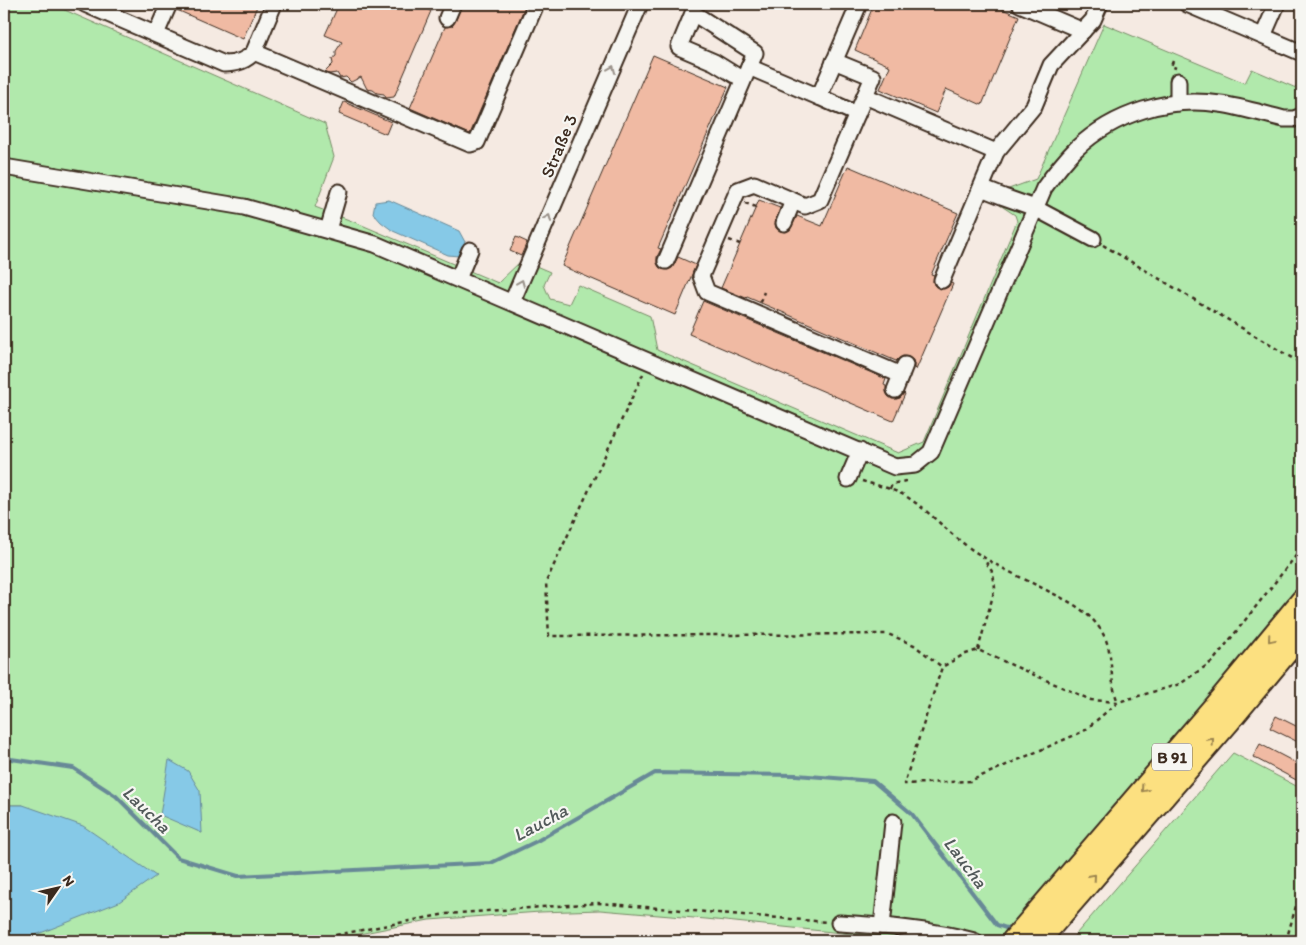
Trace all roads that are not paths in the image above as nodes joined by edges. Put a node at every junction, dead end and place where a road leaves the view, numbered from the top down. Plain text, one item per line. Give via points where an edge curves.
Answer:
1 (84, 4) edge
2 (169, 4) edge
3 (274, 4) edge
4 (536, 4) edge
5 (640, 4) edge
6 (859, 4) edge
7 (1020, 4) edge
8 (1100, 4) edge
9 (1187, 4) edge
10 (1277, 4) edge
11 (1083, 31) junction
12 (156, 34) junction
13 (1263, 36) junction
14 (254, 52) junction
15 (1302, 53) edge
16 (834, 61) junction
17 (746, 73) junction
18 (1179, 75) road end
19 (865, 96) junction
20 (819, 97) junction
21 (1178, 103) junction
22 (857, 114) junction
23 (1302, 116) edge
24 (996, 152) junction
25 (4, 167) edge
26 (981, 188) junction
27 (339, 192) dead end
28 (793, 201) junction
29 (1036, 208) junction
30 (784, 223) dead end
31 (328, 230) junction
32 (1093, 239) road end
33 (470, 250) dead end
34 (666, 261) dead end
35 (458, 279) junction
36 (942, 280) dead end
37 (512, 302) junction
38 (895, 390) dead end
39 (860, 451) junction
40 (848, 478) road end
41 (1302, 601) edge
42 (1302, 634) edge
43 (894, 822) dead end
44 (839, 923) road end
45 (882, 926) junction
46 (974, 941) edge
47 (1013, 941) edge
48 (1038, 941) edge

1 - 12 street
2 - 12 street
3 - 14 street
4 - 14 street via 477,142 470,144
37 -> 5 street, Straße 3
6 - 16 street
7 - 11 street
8 - 11 street via 1093,20
9 - 13 street
10 - 13 street
11 - 24 street via 1051,65 1034,106
12 - 14 street via 224,64 233,64
13 - 15 street
16 - 19 street via 873,77
16 - 20 street
17 - 17 street via 755,53 694,13 679,47 714,62 735,76
17 - 20 street via 794,94
17 - 34 street
18 - 21 street
19 - 22 street
19 - 24 street
20 - 22 street
21 - 23 street via 1222,104 1284,119
21 - 29 street via 1136,112 1090,137 1044,188
22 - 28 street via 820,200 805,206
24 - 26 street
25 - 31 street via 244,207
26 - 29 street
26 - 36 street
27 - 31 street
28 - 30 street
28 - 38 street via 754,184 738,190 701,276 708,292 750,315 776,315 847,351 903,370
29 - 32 street
29 - 39 street via 931,452 915,465 895,466
31 - 35 street via 375,244
33 - 35 street
35 - 37 street
37 - 39 street
39 - 40 street
41 -> 47 highway, B 91
48 -> 42 highway, B 91
43 - 45 street
44 - 45 street
45 - 46 street

